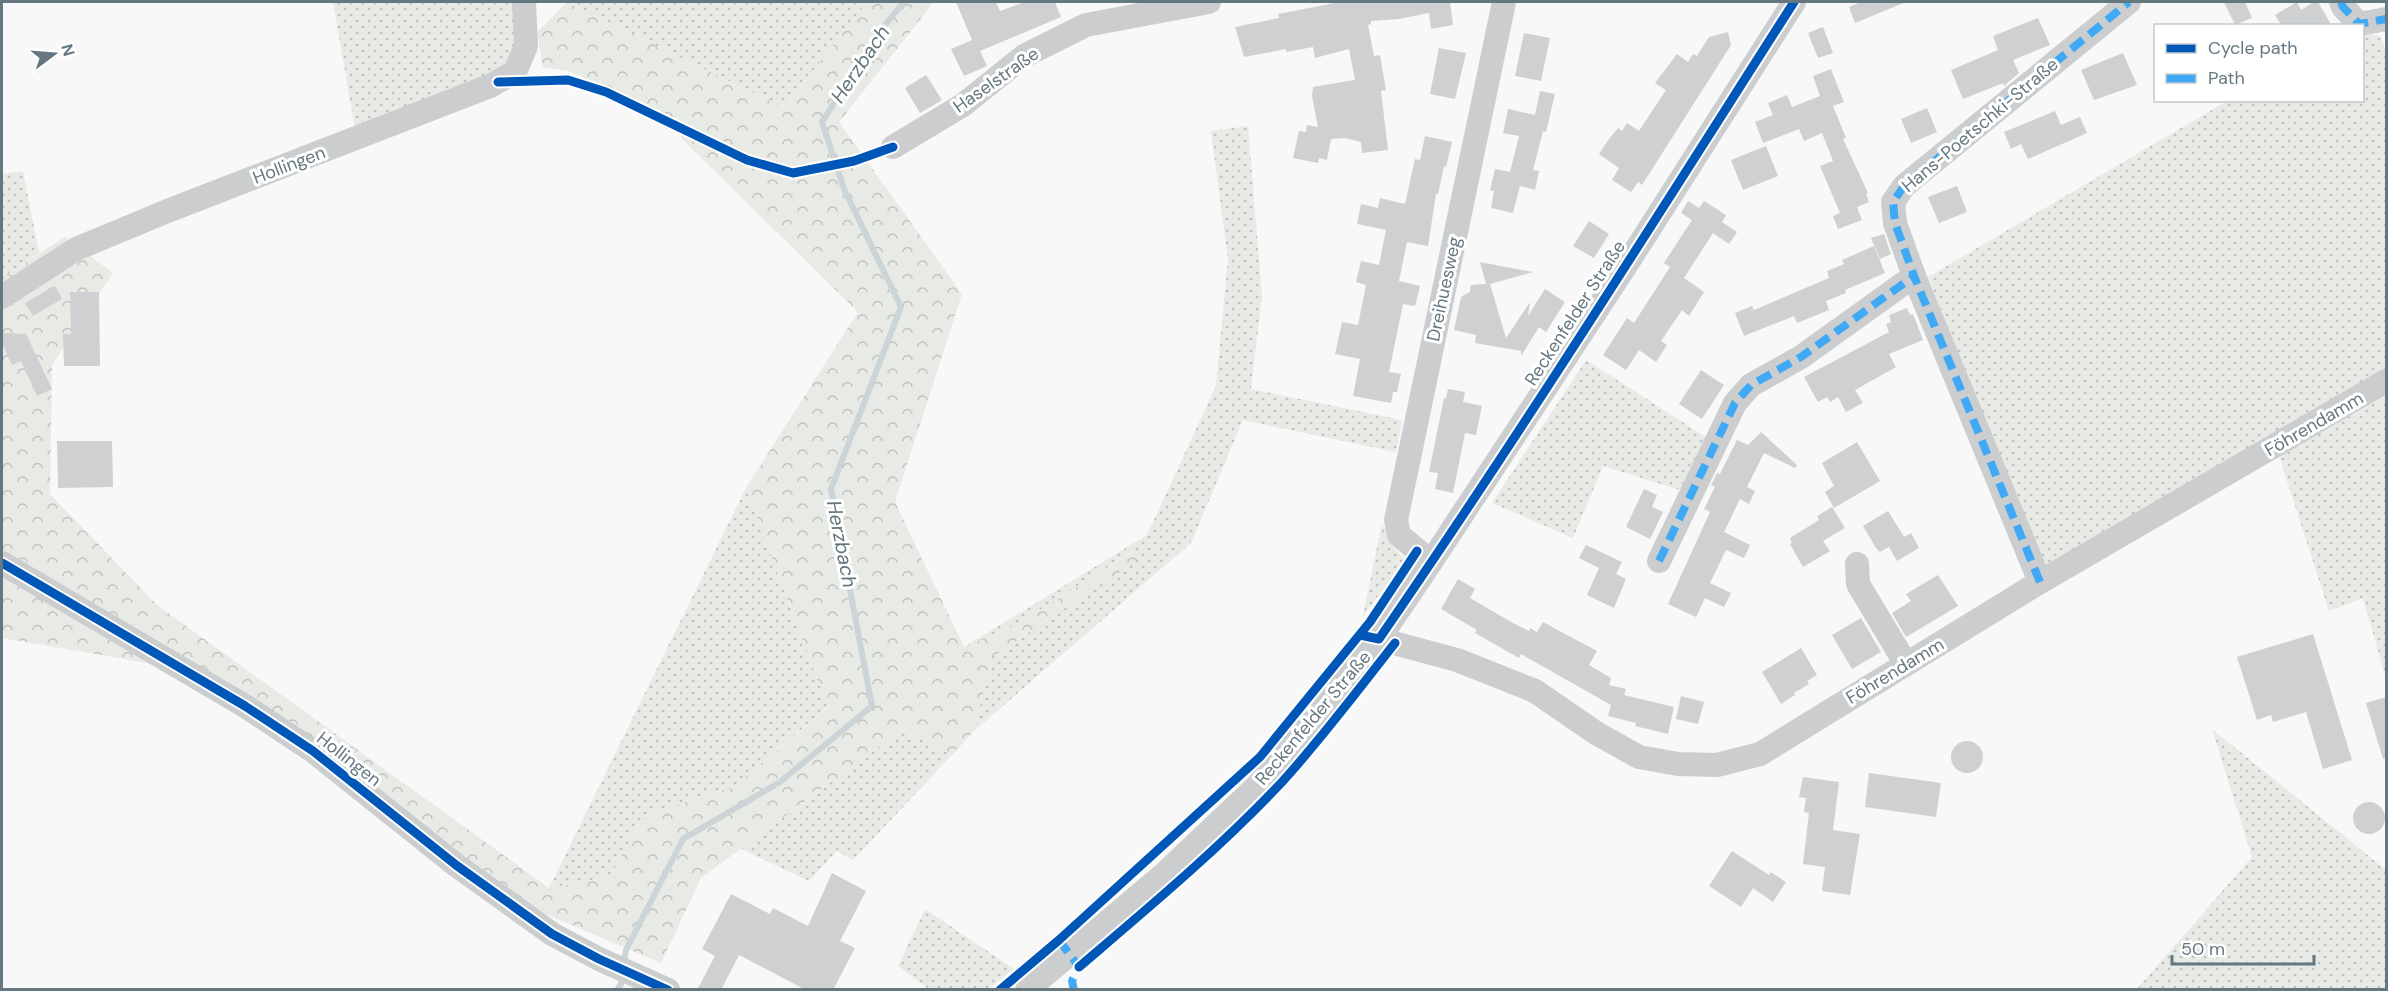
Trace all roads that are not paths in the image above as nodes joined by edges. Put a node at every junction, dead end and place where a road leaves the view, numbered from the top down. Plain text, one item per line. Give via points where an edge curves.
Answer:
1 (524, 2) edge
2 (1209, 2) edge
3 (1504, 2) edge
4 (1794, 2) edge
5 (2129, 2) edge
6 (2341, 2) edge
7 (2386, 19) edge
8 (893, 147) dead end
9 (1914, 276) junction
10 (2, 297) edge
11 (2386, 381) edge
12 (1659, 561) dead end
13 (1431, 562) junction
14 (2, 564) edge
15 (1857, 564) dead end
16 (2040, 582) junction
17 (1379, 639) junction
18 (1906, 664) junction
19 (1029, 989) edge
20 (668, 990) edge

1 - 10 street, Hollingen via 526,46 515,72 490,86 76,249
2 - 8 street, Haselstraße via 1086,26 1024,56 963,105
3 - 13 street, Dreihuesweg via 1396,520 1399,535
4 - 13 street, Reckenfelder Straße
5 - 9 street, Hans-Poetschki-Straße via 1904,186 1893,202 1895,223
6 - 7 street via 2359,24
9 - 12 street via 1801,357 1750,385 1735,403
9 - 16 street, Hans-Poetschki-Straße
11 - 16 street, Föhrendamm
13 - 17 street, Reckenfelder Straße
14 - 20 street, Hollingen via 245,706 313,751 456,865 552,934
15 - 18 street via 1858,584
16 - 18 street, Föhrendamm
17 - 18 street, Föhrendamm via 1499,675 1535,691 1639,757 1678,764 1717,765 1760,754
17 - 19 street, Reckenfelder Straße via 1256,787 1163,875

